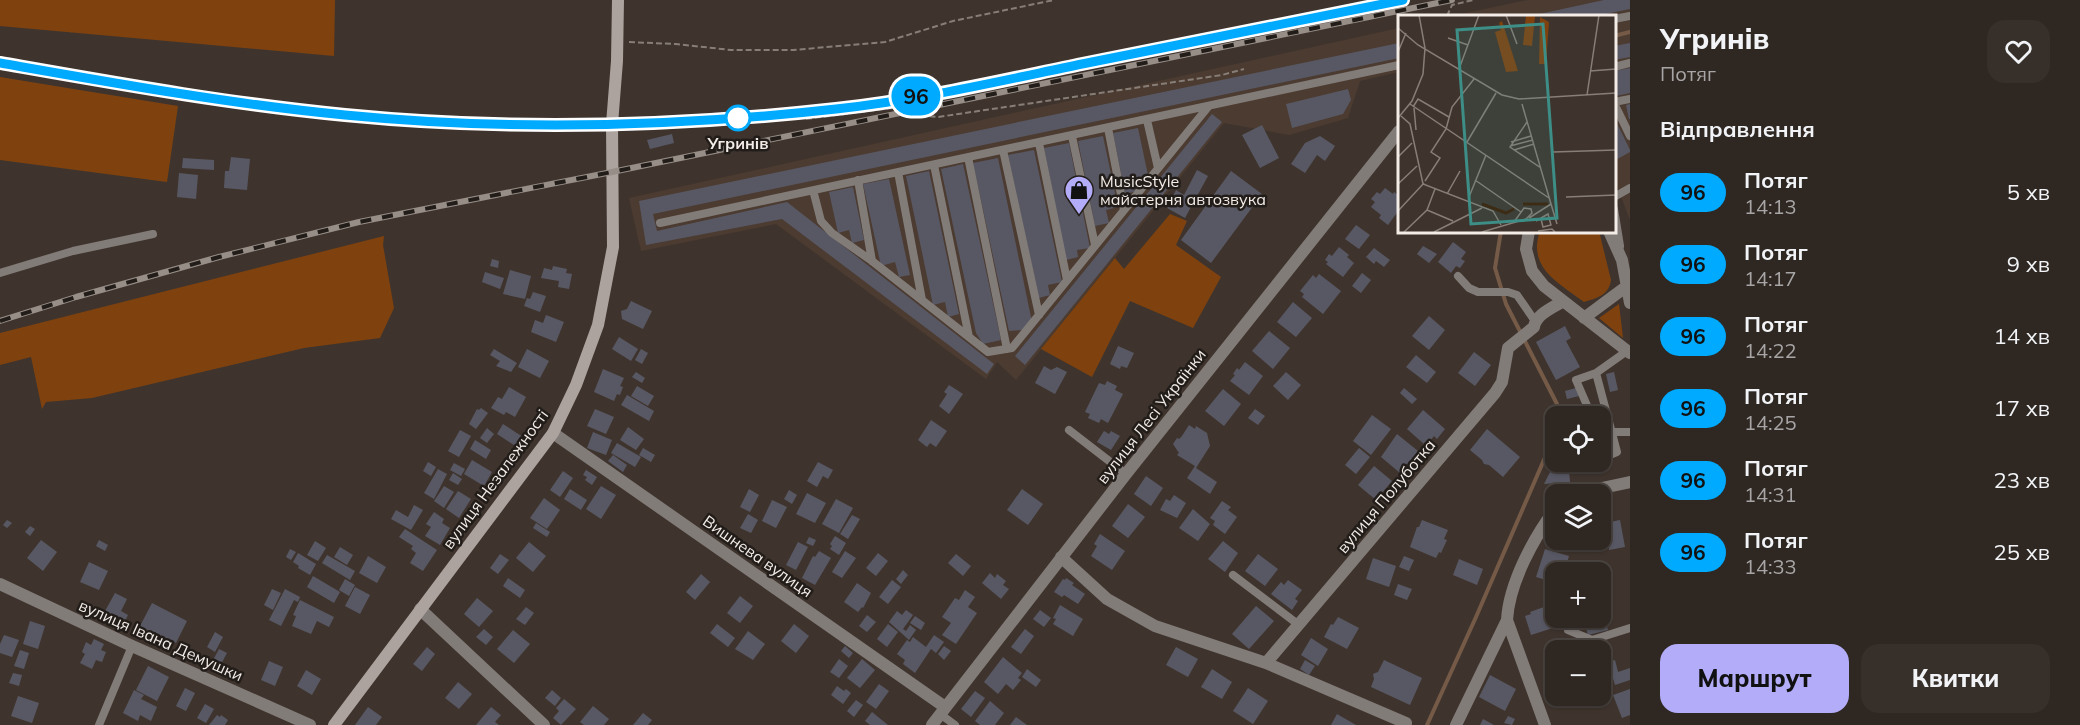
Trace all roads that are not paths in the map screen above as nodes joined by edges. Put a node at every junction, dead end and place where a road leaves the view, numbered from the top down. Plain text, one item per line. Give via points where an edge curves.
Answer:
1 (618, 0) edge
2 (1630, 16) edge
3 (1615, 19) edge
4 (1630, 63) edge
5 (1398, 65) edge
6 (1615, 67) edge
7 (1630, 99) edge
8 (1615, 103) edge
9 (1615, 105) edge
10 (1208, 107) junction
11 (1147, 120) junction
12 (1108, 128) junction
13 (1398, 132) edge
14 (1630, 134) edge
15 (1072, 135) junction
16 (1039, 142) junction
17 (1003, 150) junction
18 (968, 157) junction
19 (934, 165) junction
20 (1158, 168) junction
21 (898, 172) junction
22 (858, 180) junction
23 (1630, 188) edge
24 (813, 190) junction
25 (1615, 196) edge
26 (1124, 210) junction
27 (1615, 214) edge
28 (660, 223) dead end
29 (1529, 232) edge
30 (1609, 232) edge
31 (153, 234) dead end
32 (1095, 244) junction
33 (1622, 260) junction
34 (872, 261) junction
35 (0, 273) edge
36 (1458, 276) dead end
37 (1067, 279) junction
38 (1626, 286) junction
39 (922, 300) junction
40 (1563, 301) junction
41 (1630, 303) edge
42 (1038, 315) junction
43 (1584, 318) junction
44 (1535, 321) junction
45 (969, 337) junction
46 (1007, 349) junction
47 (1629, 352) edge
48 (1596, 373) junction
49 (1587, 406) edge
50 (1604, 406) edge
51 (1069, 430) dead end
52 (1611, 432) joint
53 (1630, 432) edge
54 (553, 433) junction
55 (1611, 454) edge
56 (1126, 474) junction
57 (1630, 482) edge
58 (1611, 486) edge
59 (1545, 523) edge
60 (1061, 557) junction
61 (1233, 575) dead end
62 (0, 584) edge
63 (420, 609) junction
64 (1507, 620) junction
65 (1299, 625) junction
66 (1630, 628) edge
67 (1568, 630) dead end
68 (132, 646) junction
69 (1266, 663) junction
70 (942, 711) junction
71 (1406, 723) dead end
72 (99, 725) edge
73 (310, 725) edge
74 (334, 725) edge
75 (544, 725) edge
76 (932, 725) edge
77 (955, 725) edge
78 (1456, 725) edge
79 (1545, 725) edge

1 - 54 street, вулиця Незалежності via 612,124 613,248 598,325
2 - 3 lane
4 - 6 lane
5 - 10 lane
7 - 8 lane
9 - 14 lane
10 - 11 lane
10 - 20 lane
11 - 12 lane
11 - 20 lane
12 - 15 lane
12 - 26 lane
13 - 56 street, вулиця Лесі Українки
15 - 16 lane
15 - 32 lane
16 - 17 lane
16 - 37 lane
17 - 18 lane
17 - 42 lane
18 - 19 lane
18 - 46 lane
19 - 21 lane
19 - 45 lane
20 - 26 lane
21 - 22 lane
21 - 39 lane
22 - 24 lane
22 - 34 lane
23 - 25 lane
24 - 28 lane
24 - 34 lane via 821,221
26 - 32 lane
27 - 33 lane
29 - 40 street via 1526,249 1532,270
30 - 33 street
31 - 35 lane via 73,251
32 - 37 lane
33 - 38 street
34 - 39 lane
36 - 44 lane via 1469,288 1482,293 1517,295
37 - 42 lane
38 - 41 street
38 - 43 street
39 - 45 lane
40 - 43 street
40 - 44 street
42 - 46 lane via 1012,348
43 - 47 street
44 - 65 street, вулиця Полуботка via 1534,327 1509,348 1502,382 1495,393
45 - 46 lane via 988,352
47 - 48 lane
48 - 49 lane via 1576,380
48 - 50 lane
51 - 56 lane
52 - 53 lane
52 - 55 lane via 1617,452
54 - 63 street, вулиця Незалежності
54 - 70 street, Вишнева вулиця
56 - 60 street, вулиця Лесі Українки
57 - 58 street
59 - 64 street via 1524,563 1508,605
60 - 69 street via 1107,599 1155,626
60 - 70 street, вулиця Лесі Українки
61 - 65 lane
62 - 68 street, вулиця Івана Демушки
63 - 74 street, вулиця Незалежності
63 - 75 street
64 - 78 street
64 - 79 street
65 - 69 street, вулиця Полуботка
66 - 67 lane via 1592,640
68 - 72 lane
68 - 73 street, вулиця Івана Демушки
69 - 71 street
70 - 76 street, вулиця Лесі Українки
70 - 77 lane

